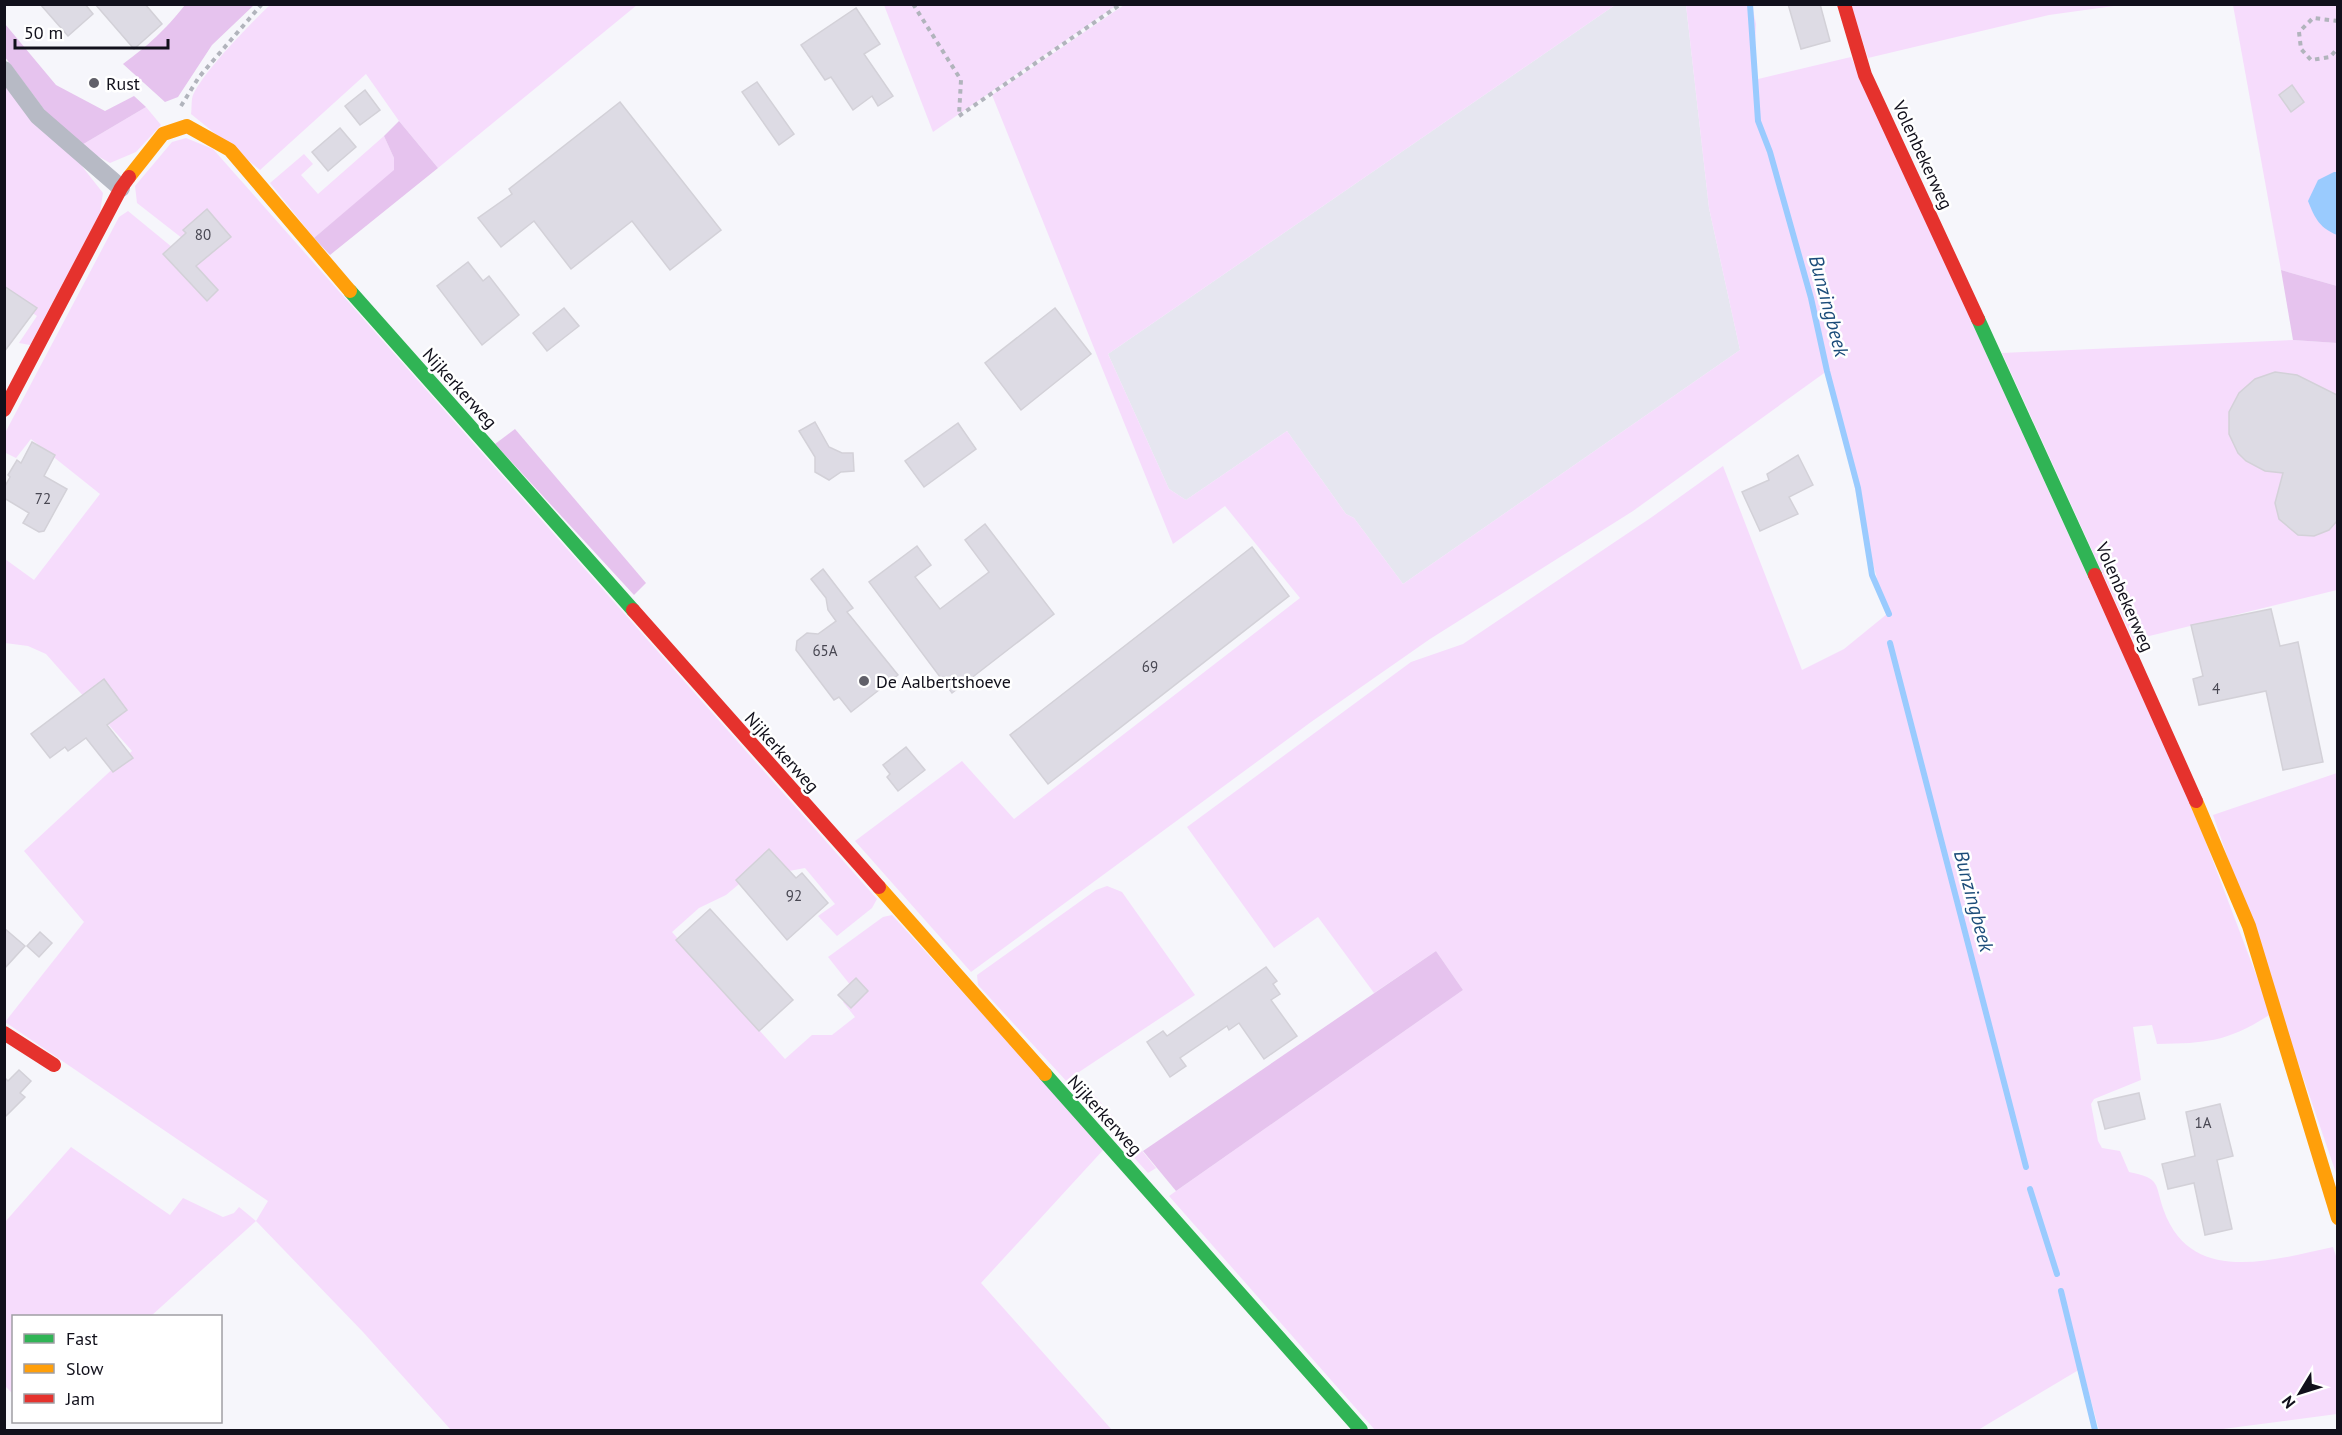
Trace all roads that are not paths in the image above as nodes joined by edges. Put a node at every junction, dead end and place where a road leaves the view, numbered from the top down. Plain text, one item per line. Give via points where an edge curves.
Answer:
1 (1844, 4) edge
2 (4, 70) edge
3 (121, 188) junction
4 (4, 410) edge
5 (4, 1033) edge
6 (54, 1065) dead end
7 (2337, 1218) edge
8 (1361, 1431) edge

1 - 7 street, Volenbekerweg via 1864,75 2044,460 2249,926
2 - 3 street via 38,116
3 - 4 street
3 - 8 street, Nijkerkerweg via 163,134 187,126 230,150 368,312
5 - 6 street

